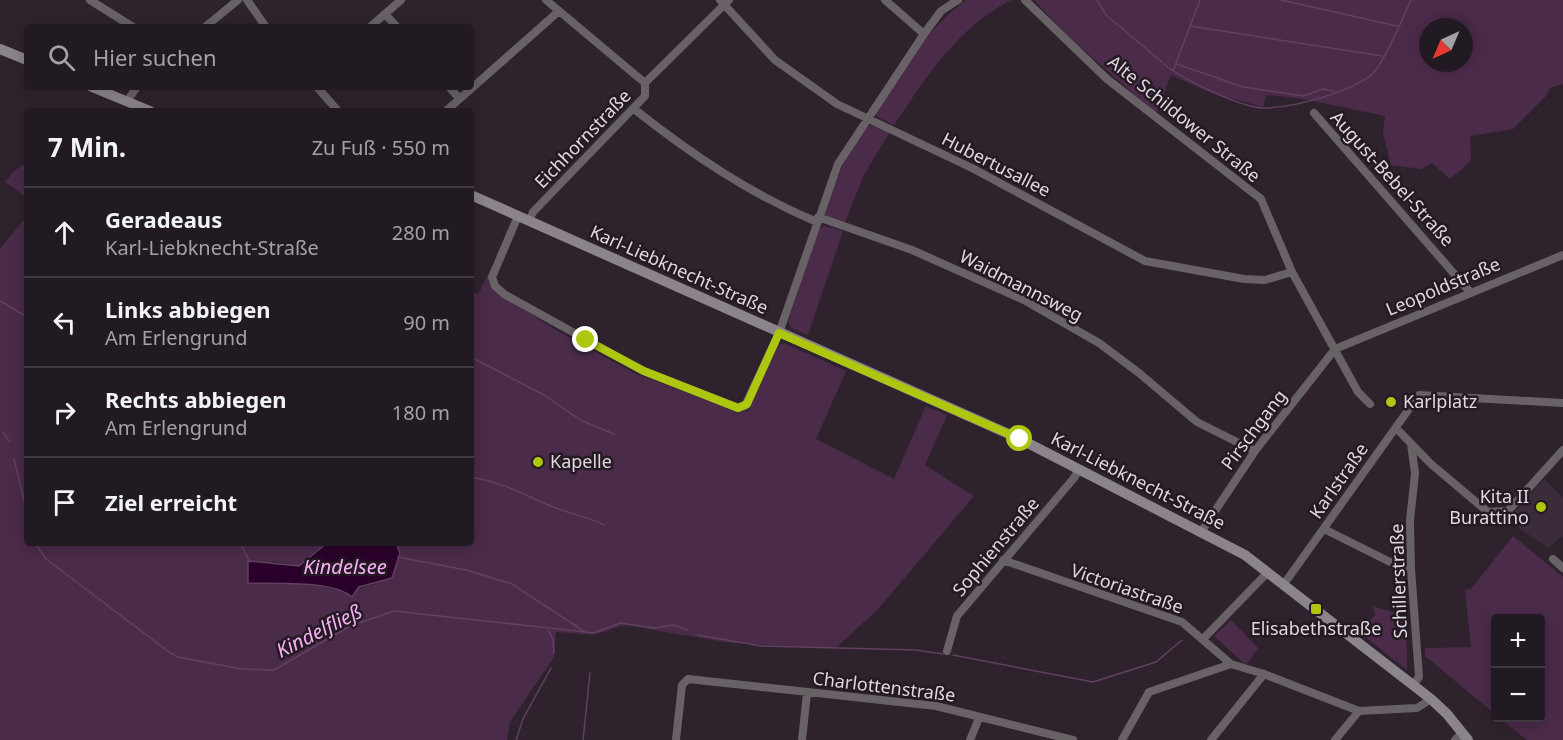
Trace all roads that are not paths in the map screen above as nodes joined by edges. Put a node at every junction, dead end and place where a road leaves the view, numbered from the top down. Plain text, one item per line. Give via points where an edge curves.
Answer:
1 (90, 0) edge
2 (238, 0) edge
3 (247, 0) edge
4 (401, 0) edge
5 (546, 0) edge
6 (885, 0) edge
7 (958, 0) edge
8 (1025, 0) edge
9 (724, 1) edge
10 (559, 11) junction
11 (385, 14) junction
12 (128, 24) edge
13 (209, 24) edge
14 (264, 24) edge
15 (373, 24) edge
16 (394, 24) edge
17 (924, 34) junction
18 (0, 49) edge
19 (24, 59) edge
20 (645, 83) junction
21 (474, 85) edge
22 (100, 90) edge
23 (134, 90) edge
24 (320, 90) edge
25 (452, 90) edge
26 (468, 90) edge
27 (459, 98) junction
28 (127, 101) junction
29 (143, 108) edge
30 (335, 108) edge
31 (449, 108) edge
32 (634, 109) junction
33 (1314, 113) dead end
34 (867, 117) junction
35 (474, 196) edge
36 (524, 218) junction
37 (818, 220) junction
38 (1563, 255) edge
39 (1292, 272) junction
40 (1470, 292) junction
41 (779, 333) junction
42 (1335, 349) junction
43 (1370, 404) dead end
44 (1563, 404) edge
45 (1396, 428) junction
46 (1411, 444) junction
47 (1563, 450) edge
48 (1255, 451) junction
49 (1431, 464) junction
50 (1079, 469) junction
51 (1415, 473) junction
52 (1324, 529) junction
53 (1201, 532) junction
54 (1553, 559) dead end
55 (1003, 560) junction
56 (1563, 568) edge
57 (1411, 569) junction
58 (1268, 572) junction
59 (1284, 585) junction
60 (1204, 638) junction
61 (947, 651) dead end
62 (1231, 664) junction
63 (1264, 674) junction
64 (1413, 685) junction
65 (807, 693) junction
66 (1431, 699) junction
67 (1359, 711) junction
68 (979, 718) junction
69 (1462, 738) edge
70 (676, 740) edge
71 (802, 740) edge
72 (970, 740) edge
73 (1073, 740) edge
74 (1122, 740) edge
75 (1211, 740) edge
76 (1335, 740) edge

1 - 12 street
2 - 13 street
3 - 14 street
4 - 11 street
5 - 10 street
6 - 17 street
7 - 17 street via 941,11
8 - 39 street, Alte Schildower Straße via 1107,79 1261,200
9 - 20 street, Eichhornstraße
9 - 34 street, Hubertusallee via 754,40 800,80 837,104
10 - 20 street
10 - 21 street
11 - 15 street
11 - 16 street
17 - 34 street
18 - 19 street
20 - 32 street, Eichhornstraße via 645,96
22 - 28 street
23 - 28 street
24 - 30 street
25 - 27 street
26 - 27 street
27 - 31 street
28 - 29 street
32 - 36 street, Eichhornstraße
32 - 37 street, Waidmannsweg via 734,180
33 - 40 street, August-Bebel-Straße
34 - 37 street via 836,170
34 - 39 street, Hubertusallee via 972,168 1145,261 1244,279 1265,280
35 - 36 street, Karl-Liebknecht-Straße
36 - 41 street, Karl-Liebknecht-Straße
36 - 41 street, Eichhornstraße via 492,276 495,286 644,371 742,408
37 - 41 street
37 - 48 street, Waidmannsweg via 912,250 1024,300 1099,343 1197,422
38 - 40 street, Leopoldstraße
39 - 42 street, Alte Schildower Straße
40 - 42 street, Leopoldstraße
41 - 50 street, Karl-Liebknecht-Straße
42 - 43 street, Alte Schildower Straße via 1358,392
42 - 48 street, Pirschgang
44 - 45 street, Karlstraße via 1419,395
45 - 46 street
45 - 52 street, Karlstraße
46 - 49 street
46 - 51 street, Schillerstraße
47 - 49 street via 1508,511 1488,512
48 - 53 street, Pirschgang
49 - 51 street
50 - 53 street, Karl-Liebknecht-Straße
50 - 55 street, Sophienstraße
51 - 57 street, Schillerstraße
52 - 57 street
52 - 59 street, Karlstraße
53 - 58 street, Karl-Liebknecht-Straße
54 - 56 street
55 - 60 street, Victoriastraße via 1182,622
55 - 61 street, Sophienstraße via 957,616
57 - 64 street, Schillerstraße via 1419,677
58 - 59 street, Karl-Liebknecht-Straße
58 - 60 street
59 - 64 street, Karl-Liebknecht-Straße
60 - 62 street, Victoriastraße
62 - 63 street
62 - 74 street via 1149,692
63 - 67 street
63 - 75 street
64 - 66 street, Karl-Liebknecht-Straße
65 - 68 street, Charlottenstraße via 936,706
65 - 70 street, Charlottenstraße via 688,679 682,685
65 - 71 street
66 - 67 street via 1417,708
66 - 69 street, Karl-Liebknecht-Straße
67 - 76 street
68 - 72 street
68 - 73 street, Charlottenstraße

